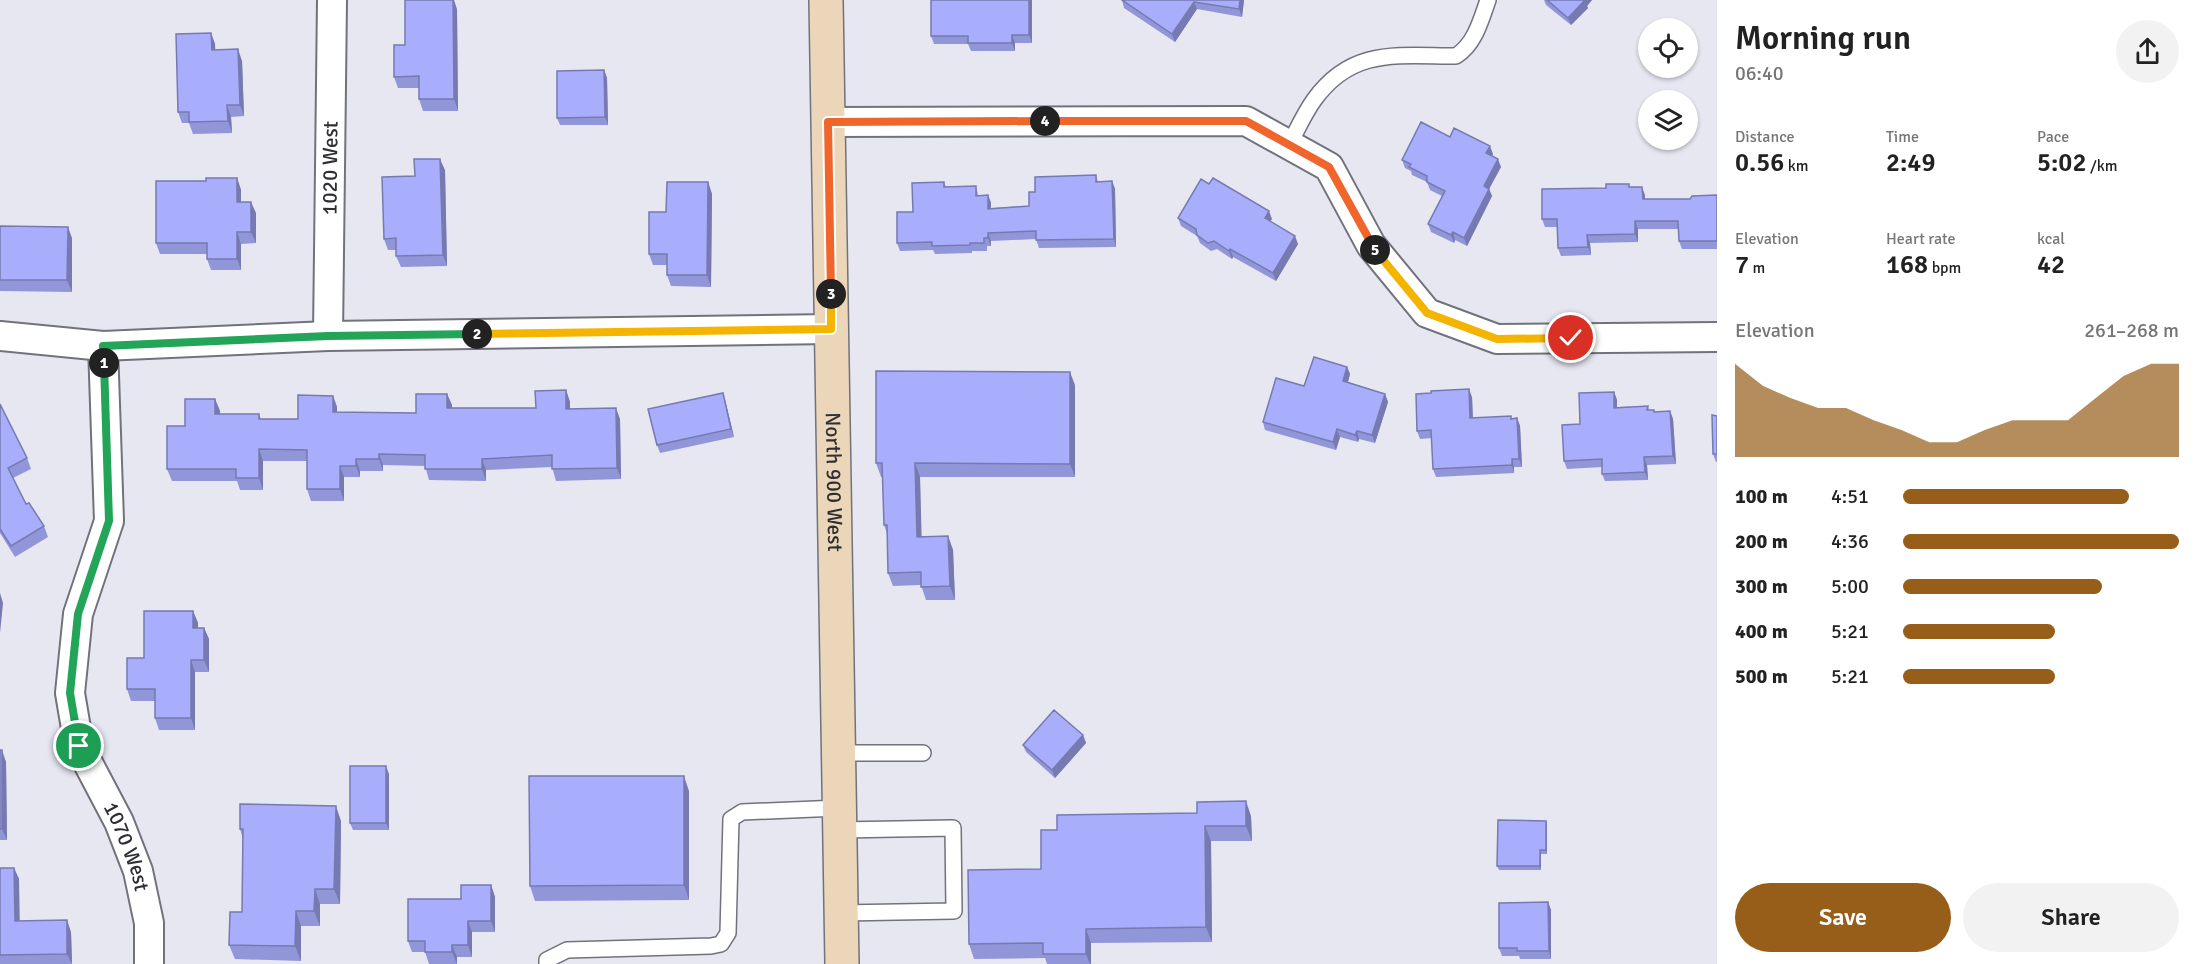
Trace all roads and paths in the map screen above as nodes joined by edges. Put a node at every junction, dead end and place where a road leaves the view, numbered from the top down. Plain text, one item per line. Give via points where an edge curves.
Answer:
1 (332, 0) edge
2 (826, 0) edge
3 (1488, 0) edge
4 (828, 122) junction
5 (1289, 145) junction
6 (831, 329) junction
7 (0, 336) edge
8 (328, 336) junction
9 (1717, 337) edge
10 (103, 346) junction
11 (838, 753) junction
12 (923, 753) dead end
13 (839, 819) junction
14 (841, 913) junction
15 (149, 964) edge
16 (546, 964) edge
17 (842, 964) edge

1 - 8 street, 1020 West
2 - 4 street, North 900 West
3 - 5 lane via 1477,31 1456,56 1381,57 1344,70 1313,102
4 - 5 street via 1246,121
4 - 6 street, North 900 West
5 - 9 street via 1329,167 1371,245 1427,313 1497,339
6 - 8 street
6 - 11 street, North 900 West
7 - 10 street
8 - 10 street
10 - 15 street, 1070 West via 109,521 78,614 70,693 79,746 119,822 138,871 149,924
11 - 12 lane
11 - 13 street, North 900 West
13 - 14 street, North 900 West
13 - 14 lane via 953,828 954,911
13 - 16 lane via 742,812 731,819 728,933 721,944 567,950
14 - 17 street, North 900 West

